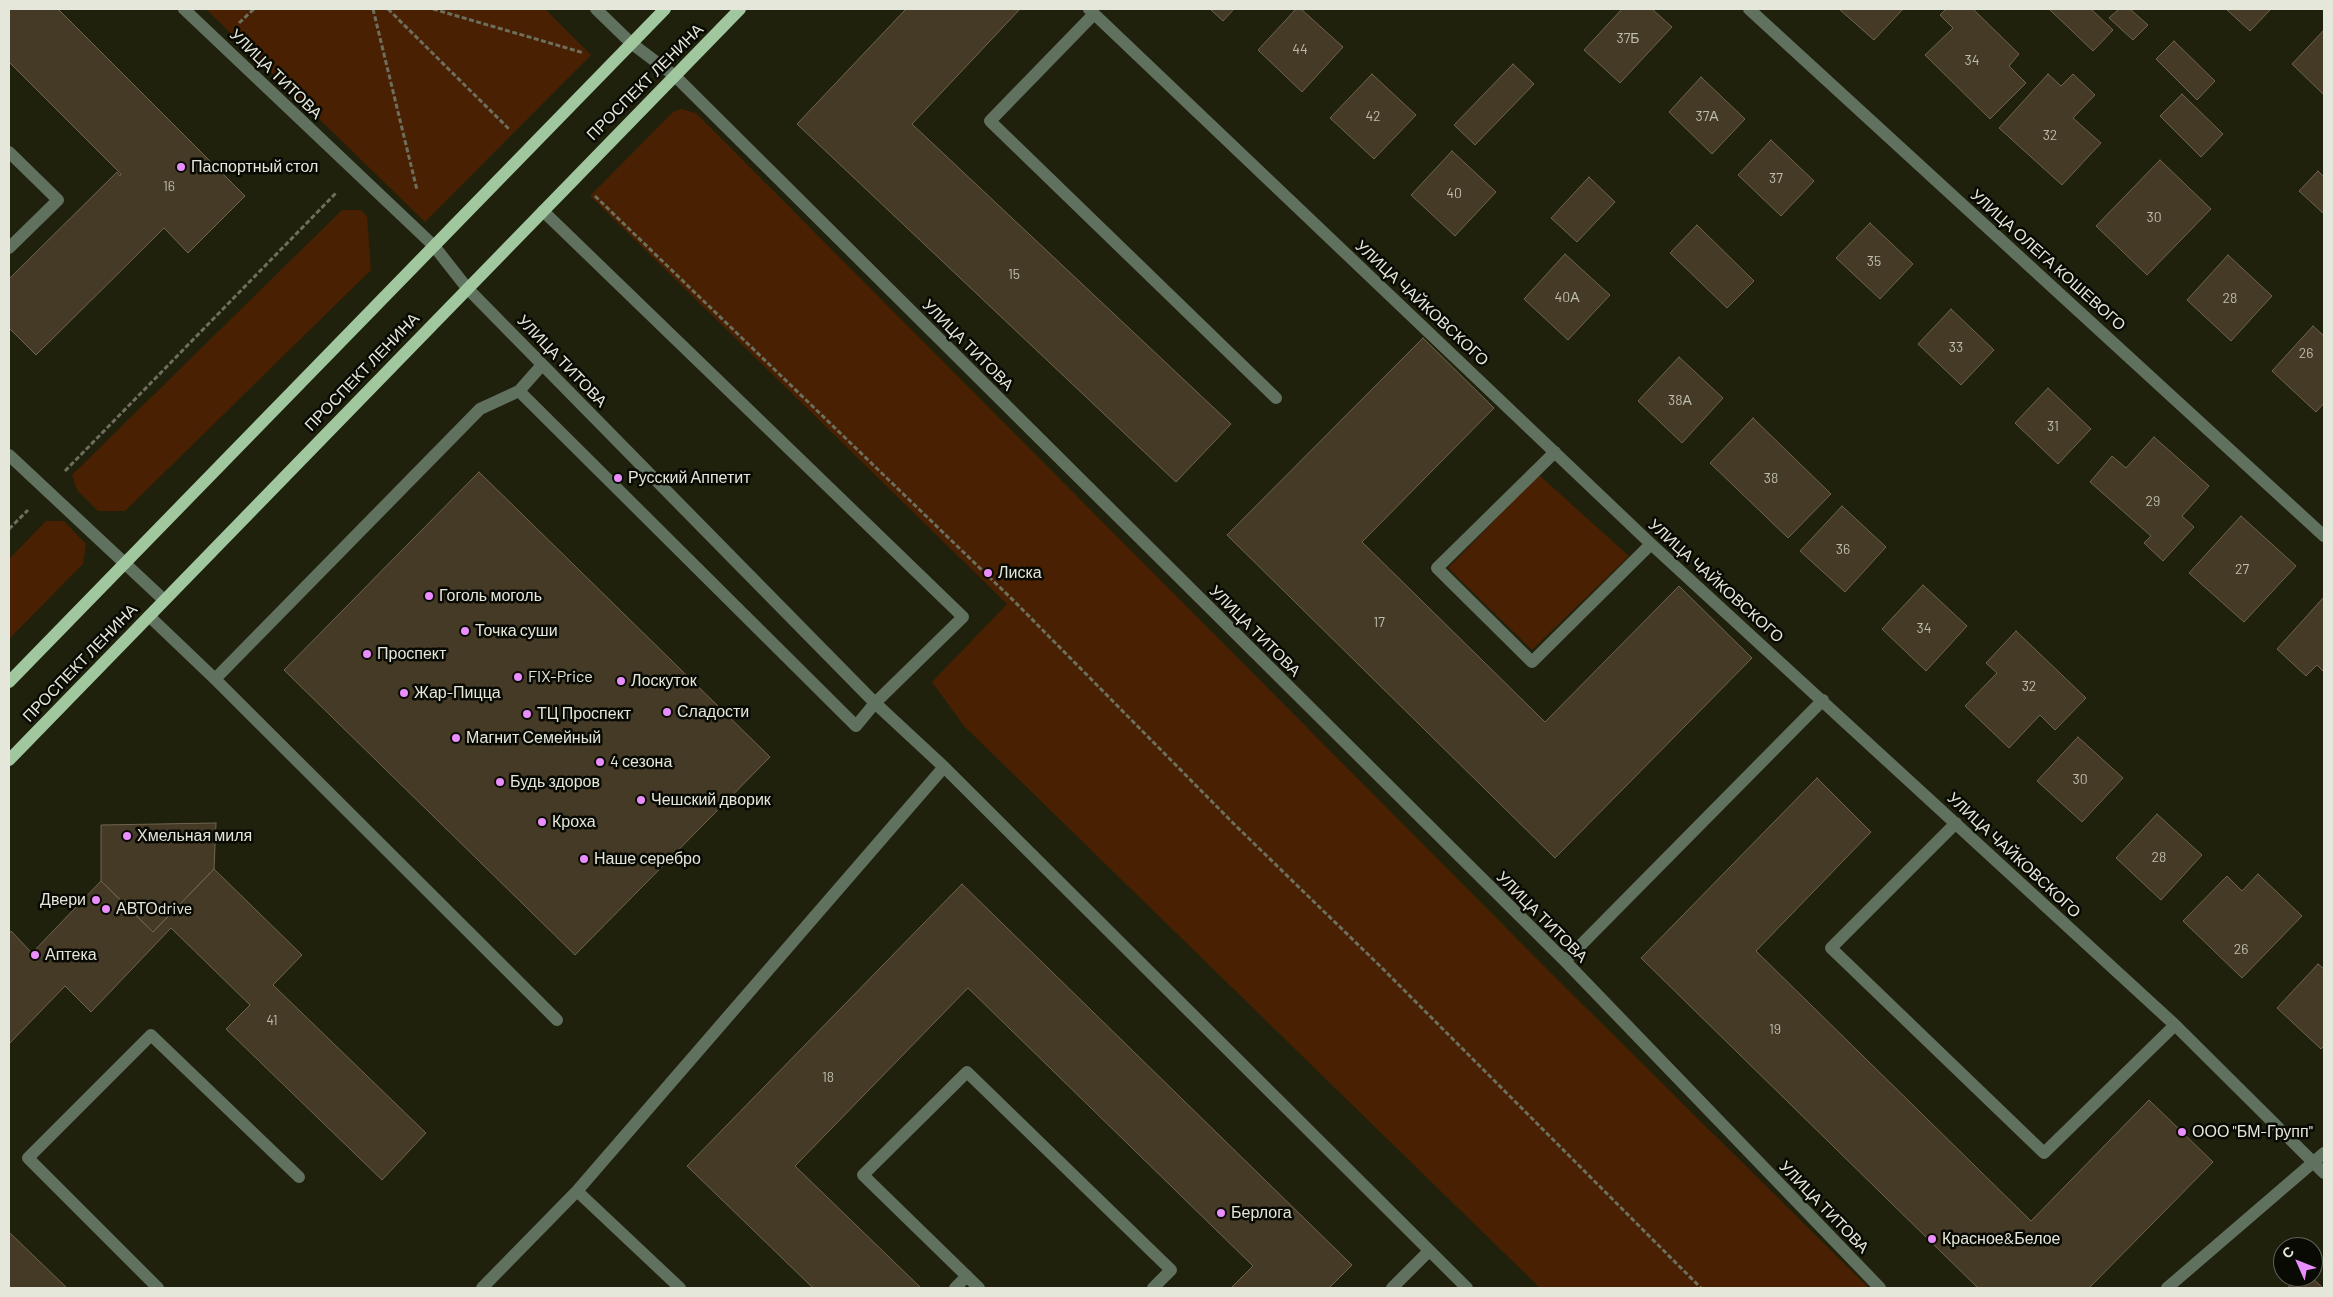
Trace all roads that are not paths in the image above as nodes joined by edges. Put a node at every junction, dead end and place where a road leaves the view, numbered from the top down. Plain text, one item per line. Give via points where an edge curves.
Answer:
1 (184, 9) edge
2 (596, 9) edge
3 (664, 9) edge
4 (740, 9) edge
5 (1749, 9) edge
6 (1091, 12) edge
7 (631, 43) junction
8 (675, 76) junction
9 (9, 152) edge
10 (542, 211) junction
11 (434, 246) junction
12 (9, 248) edge
13 (467, 288) junction
14 (542, 365) junction
15 (519, 391) junction
16 (1276, 398) dead end
17 (1555, 452) junction
18 (9, 455) edge
19 (2324, 536) edge
20 (1651, 544) junction
21 (125, 562) junction
22 (164, 600) junction
23 (149, 616) junction
24 (216, 679) junction
25 (9, 682) edge
26 (1823, 700) junction
27 (875, 703) junction
28 (9, 760) edge
29 (944, 767) junction
30 (1956, 823) junction
31 (1565, 961) junction
32 (557, 1020) dead end
33 (2175, 1026) junction
34 (2324, 1153) edge
35 (2314, 1162) junction
36 (2324, 1174) edge
37 (299, 1177) dead end
38 (577, 1192) junction
39 (1429, 1251) junction
40 (967, 1276) junction
41 (158, 1288) edge
42 (482, 1288) edge
43 (680, 1288) edge
44 (955, 1288) edge
45 (979, 1288) edge
46 (1153, 1288) edge
47 (1392, 1288) edge
48 (1467, 1288) edge
49 (1880, 1288) edge
50 (2167, 1288) edge

1 - 11 street, УЛИЦА ТИТОВА
2 - 7 street, УЛИЦА ТИТОВА
3 - 7 main road
4 - 8 main road, ПРОСПЕКТ ЛЕНИНА
5 - 19 street, УЛИЦА ОЛЕГА КОШЕВОГО
6 - 16 street via 990,121
6 - 17 street, УЛИЦА ЧАЙКОВСКОГО
7 - 8 street, УЛИЦА ТИТОВА
7 - 11 main road
8 - 10 main road, ПРОСПЕКТ ЛЕНИНА
8 - 31 street, УЛИЦА ТИТОВА
9 - 12 street via 58,200
10 - 13 main road, ПРОСПЕКТ ЛЕНИНА
10 - 27 street via 963,617
11 - 13 street, УЛИЦА ТИТОВА
11 - 21 main road
13 - 14 street, УЛИЦА ТИТОВА
13 - 22 main road, ПРОСПЕКТ ЛЕНИНА
14 - 15 street
14 - 27 street, УЛИЦА ТИТОВА
15 - 24 street via 480,409
15 - 27 street via 856,726
17 - 20 street, УЛИЦА ЧАЙКОВСКОГО
17 - 20 street via 1437,568 1532,662
18 - 21 street
20 - 26 street, УЛИЦА ЧАЙКОВСКОГО
21 - 22 street
21 - 25 main road
22 - 23 main road, ПРОСПЕКТ ЛЕНИНА
23 - 24 street
23 - 28 main road, ПРОСПЕКТ ЛЕНИНА
24 - 32 street
26 - 30 street, УЛИЦА ЧАЙКОВСКОГО
26 - 31 street
27 - 29 street, УЛИЦА ТИТОВА
29 - 38 street
29 - 39 street, УЛИЦА ТИТОВА
30 - 33 street, УЛИЦА ЧАЙКОВСКОГО
30 - 33 street via 1831,948 2044,1154
31 - 49 street, УЛИЦА ТИТОВА
33 - 35 street, УЛИЦА ЧАЙКОВСКОГО
34 - 35 street
35 - 36 street, УЛИЦА ЧАЙКОВСКОГО
35 - 50 street
37 - 41 street via 150,1035 28,1158
38 - 42 street
38 - 43 street
39 - 47 street
39 - 48 street, УЛИЦА ТИТОВА
40 - 44 street
40 - 45 street
40 - 46 street via 863,1174 967,1072 1171,1270

